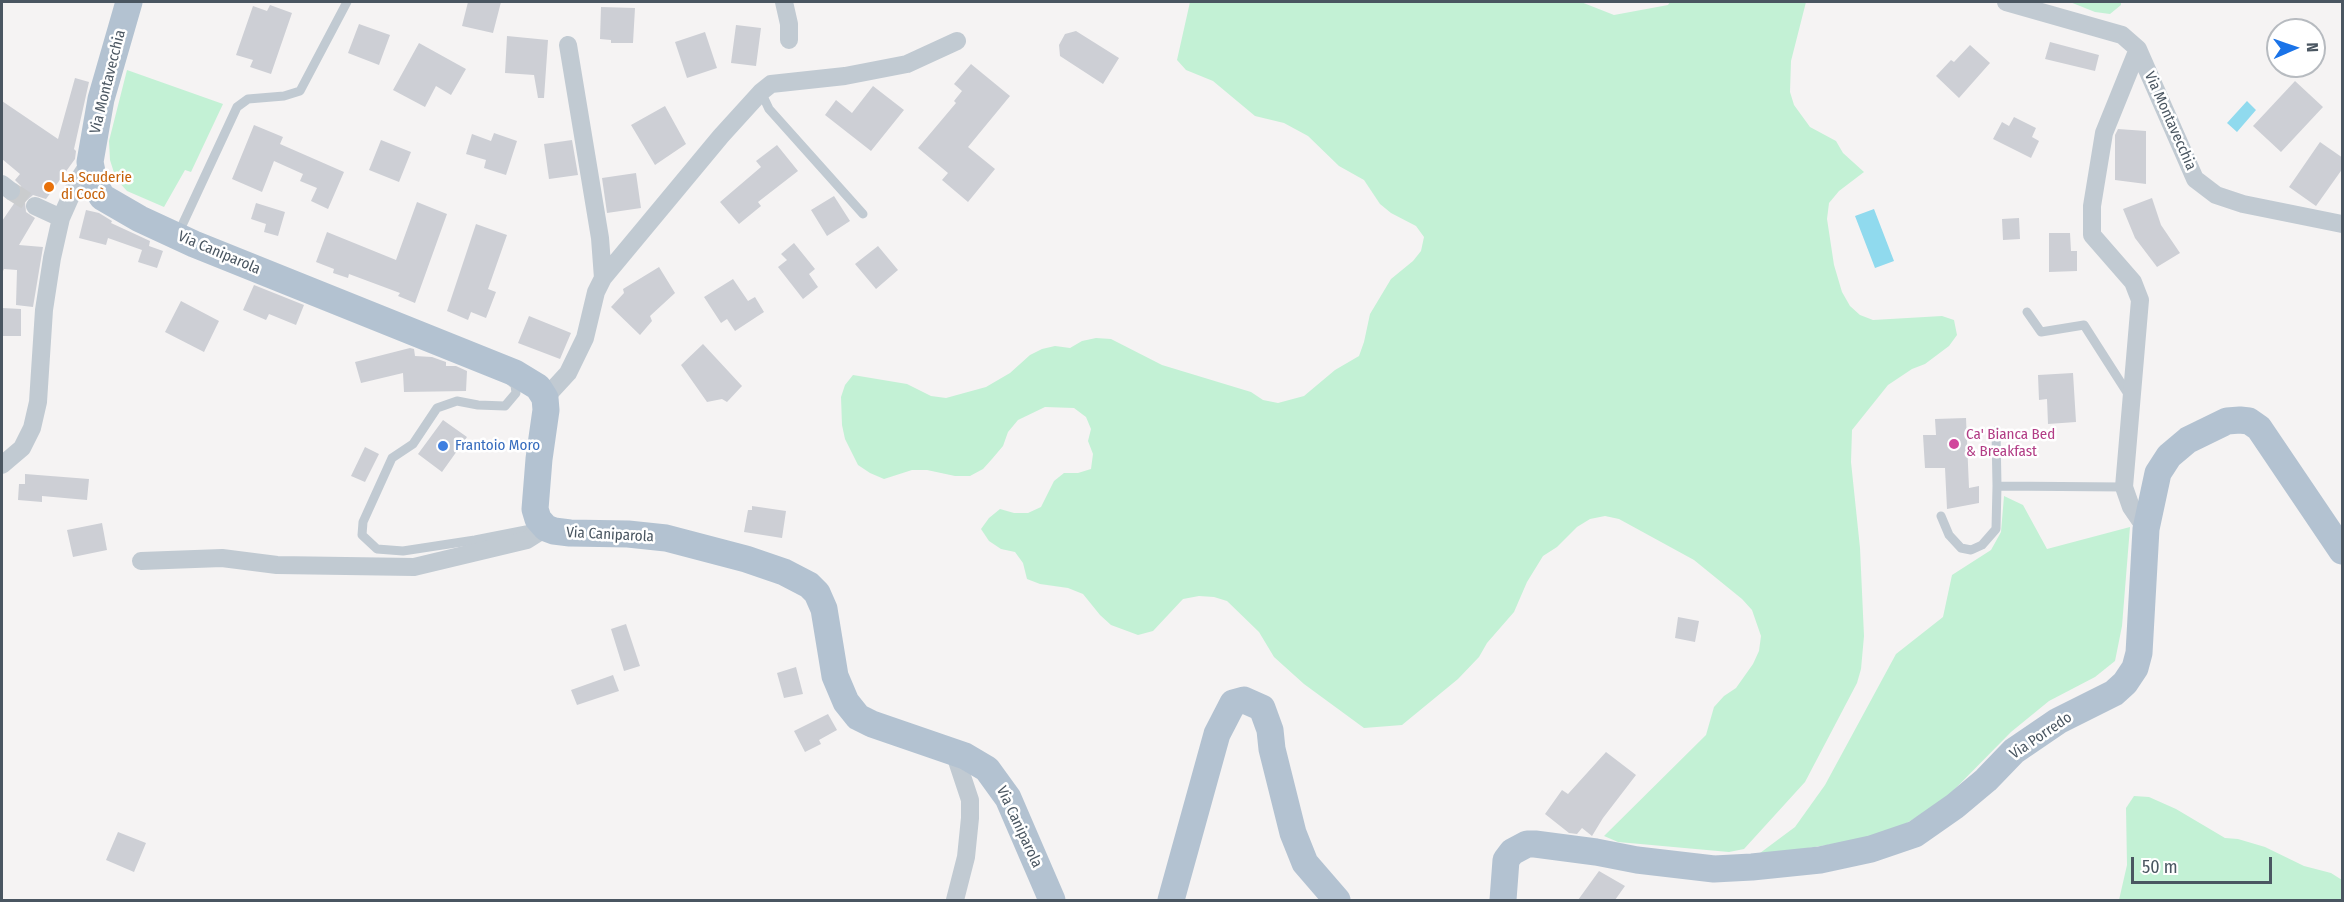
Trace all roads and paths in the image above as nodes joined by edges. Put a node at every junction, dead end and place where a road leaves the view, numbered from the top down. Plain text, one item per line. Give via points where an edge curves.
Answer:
1 (129, 2) edge
2 (347, 2) edge
3 (784, 2) edge
4 (2006, 2) edge
5 (789, 40) dead end
6 (957, 41) dead end
7 (568, 45) dead end
8 (2138, 49) junction
9 (761, 92) junction
10 (90, 162) junction
11 (35, 206) tunnel mouth
12 (863, 214) dead end
13 (61, 218) junction
14 (2343, 224) edge
15 (177, 236) junction
16 (603, 278) junction
17 (2027, 312) dead end
18 (468, 355) junction
19 (545, 398) junction
20 (2131, 398) junction
21 (1996, 431) dead end
22 (2, 465) edge
23 (1996, 486) junction
24 (2124, 487) junction
25 (1941, 516) dead end
26 (542, 523) junction
27 (2146, 529) junction
28 (2343, 551) edge
29 (141, 561) dead end
30 (954, 752) junction
31 (955, 900) edge
32 (1052, 900) edge
33 (1171, 900) edge
34 (1337, 900) edge
35 (1503, 900) edge

1 - 10 main road, Via Montavecchia via 101,99
2 - 15 lane via 300,92 248,99 237,107
3 - 5 street
4 - 8 street via 2122,35
6 - 9 street via 907,64 771,84
7 - 16 street
8 - 14 street, Via Montavecchia via 2195,179 2216,195 2243,204
8 - 20 street via 2104,133 2092,206 2092,235 2133,282 2140,300
9 - 12 lane via 769,109
9 - 16 street
10 - 13 street
10 - 15 main road, Via Caniparola via 102,197
11 - 13 street
13 - 22 street via 44,310 38,402 32,428 22,448
15 - 18 main road, Via Caniparola
16 - 19 street via 585,338 567,373
17 - 20 lane via 2041,332 2084,325
18 - 19 main road, Via Caniparola via 515,373 538,387
18 - 26 lane via 474,364 507,377 515,385 516,393 504,406 457,401 437,408 413,444 393,458 363,522 362,535 377,549 403,550 475,540 531,529
19 - 26 main road via 535,489 535,509
20 - 24 street
21 - 23 lane
23 - 24 lane
23 - 25 lane via 1996,529 1982,544 1971,550 1961,548 1949,535
24 - 27 street via 2131,507
26 - 29 street via 526,540 414,567 277,565 222,558
26 - 30 main road, Via Caniparola via 555,531 570,533 666,538 746,559 799,579 817,593 825,609 838,688 858,717
27 - 28 main road, Via Porredo via 2158,473 2169,456 2188,440 2227,421 2249,421 2259,428
27 - 35 main road, Via Porredo via 2139,653 2126,683 2014,751 1955,806 1915,834 1820,860 1740,868 1637,860 1527,844 1506,860
30 - 31 street via 970,800 966,857
30 - 32 main road, Via Caniparola via 977,762 999,783
33 - 34 main road via 1216,734 1233,703 1244,700 1262,708 1293,833 1305,863

